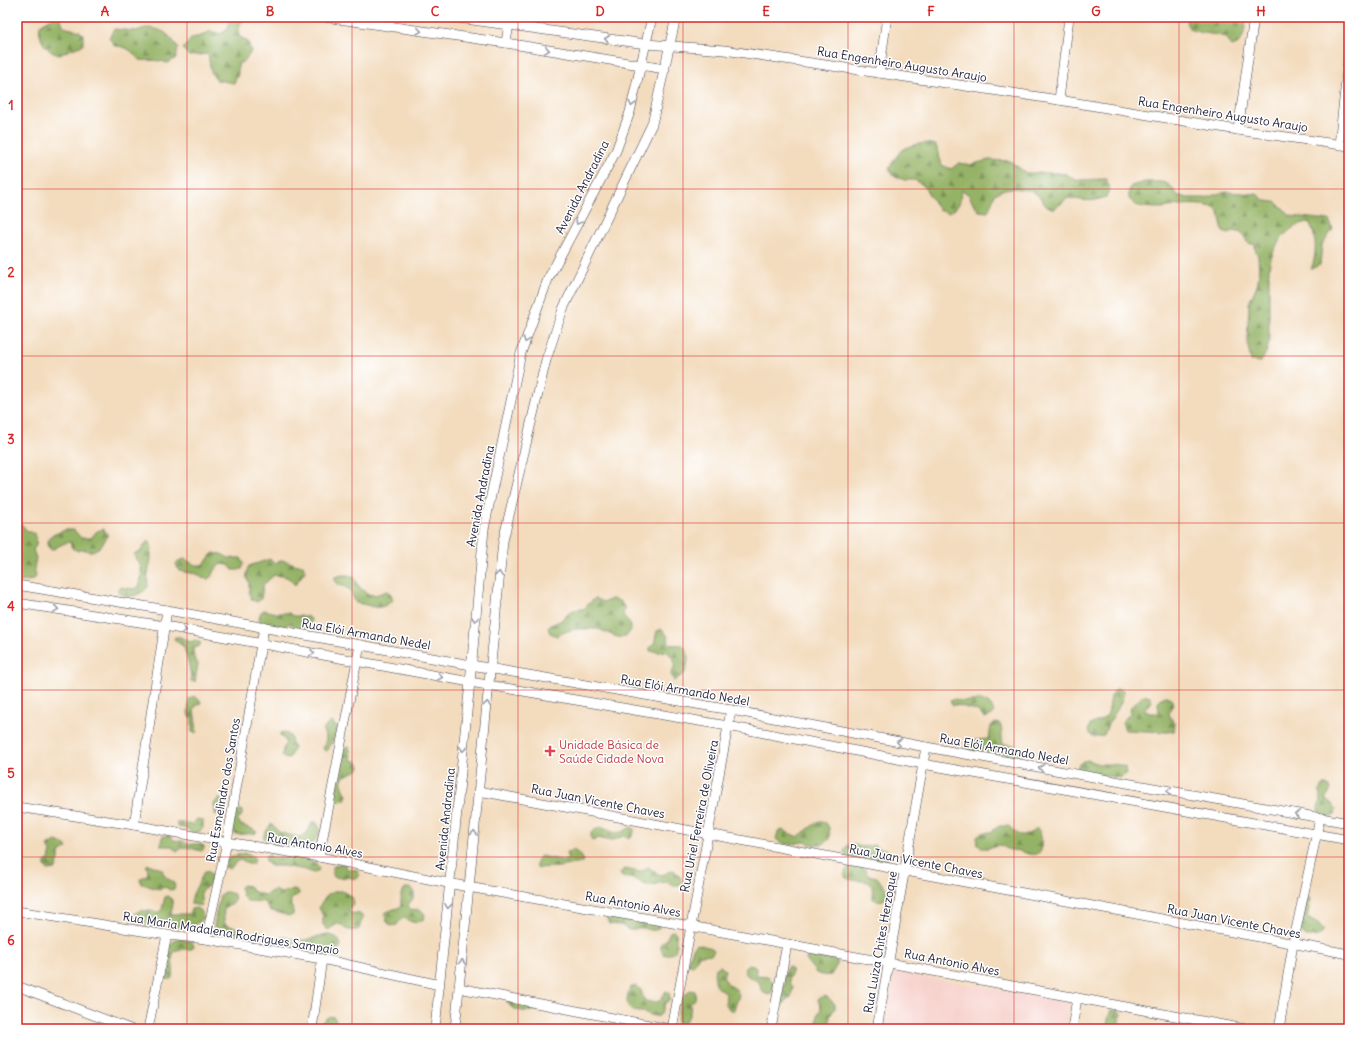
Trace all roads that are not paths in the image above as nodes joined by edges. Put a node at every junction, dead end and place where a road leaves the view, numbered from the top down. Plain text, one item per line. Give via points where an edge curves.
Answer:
1 (325, 17) edge
2 (451, 17) edge
3 (652, 17) edge
4 (676, 17) edge
5 (887, 17) edge
6 (1069, 17) edge
7 (1254, 17) edge
8 (509, 21) edge
9 (506, 43) junction
10 (646, 44) junction
11 (670, 46) junction
12 (1349, 53) edge
13 (640, 66) junction
14 (665, 69) junction
15 (879, 73) junction
16 (1059, 100) junction
17 (1238, 130) junction
18 (1339, 145) junction
19 (1349, 146) edge
20 (17, 585) edge
21 (17, 603) edge
22 (168, 610) junction
23 (165, 626) junction
24 (264, 627) junction
25 (261, 644) junction
26 (360, 645) junction
27 (356, 662) junction
28 (471, 665) junction
29 (490, 668) junction
30 (470, 682) junction
31 (489, 685) junction
32 (731, 710) junction
33 (728, 726) junction
34 (926, 747) junction
35 (923, 764) junction
36 (478, 790) junction
37 (17, 807) edge
38 (1320, 818) junction
39 (1349, 823) edge
40 (134, 825) junction
41 (709, 834) junction
42 (1316, 834) junction
43 (1349, 840) edge
44 (227, 842) junction
45 (319, 857) junction
46 (904, 871) junction
47 (450, 883) junction
48 (468, 887) junction
49 (17, 911) edge
50 (690, 926) junction
51 (167, 935) junction
52 (206, 939) junction
53 (786, 944) junction
54 (1293, 944) junction
55 (1349, 954) edge
56 (322, 959) junction
57 (888, 962) junction
58 (440, 985) junction
59 (17, 986) edge
60 (459, 988) junction
61 (1077, 998) junction
62 (130, 1029) edge
63 (148, 1029) edge
64 (312, 1029) edge
65 (435, 1029) edge
66 (455, 1029) edge
67 (671, 1029) edge
68 (771, 1029) edge
69 (877, 1029) edge
70 (1072, 1029) edge
71 (1245, 1029) edge
72 (1279, 1029) edge

1 -> 9 street
2 - 8 street, Rua Engenheiro Augusto Araujo
3 - 10 street, Avenida Andradina
4 - 11 street
5 - 15 street
6 - 16 street
7 - 17 street
8 - 9 street
10 -> 8 street, Rua Engenheiro Augusto Araujo
9 -> 13 street
10 - 11 street, Rua Engenheiro Augusto Araujo
10 - 13 street, Avenida Andradina
11 - 14 street
11 - 15 street, Rua Engenheiro Augusto Araujo via 724,50
12 - 18 street
13 - 14 street
13 -> 28 street, Avenida Andradina via 630,112 616,151 548,279 522,353 484,528
29 -> 14 street via 503,541 546,360 563,309 652,124
15 - 16 street, Rua Engenheiro Augusto Araujo
16 - 17 street, Rua Engenheiro Augusto Araujo
17 - 18 street, Rua Engenheiro Augusto Araujo
18 - 19 street, Rua Engenheiro Augusto Araujo
20 - 22 street, Rua Elói Armando Nedel
21 -> 23 street
22 - 23 street
22 - 24 street, Rua Elói Armando Nedel
23 -> 25 street
23 - 40 street
24 - 25 street, Rua Esmelindro dos Santos
24 - 26 street, Rua Elói Armando Nedel
25 -> 27 street
25 - 44 street, Rua Esmelindro dos Santos
26 - 27 street
26 - 28 street, Rua Elói Armando Nedel
27 -> 30 street
27 - 45 street
28 - 29 street, Rua Elói Armando Nedel
28 - 30 street, Avenida Andradina
29 - 31 street
29 - 32 street, Rua Elói Armando Nedel
30 - 31 street
30 -> 47 street, Avenida Andradina
31 - 33 street
36 -> 31 street
32 - 33 street, Rua Uriel Ferreira de Oliveira
34 -> 32 street, Rua Elói Armando Nedel
33 - 35 street
33 - 41 street, Rua Uriel Ferreira de Oliveira
34 - 35 street, Rua Luiza Chites Herzoque
38 -> 34 street, Rua Elói Armando Nedel
35 - 42 street
35 - 46 street, Rua Luiza Chites Herzoque
36 - 41 street, Rua Juan Vicente Chaves
48 -> 36 street
37 - 40 street, Rua Antonio Alves
38 - 39 street, Rua Elói Armando Nedel
38 - 42 street
40 - 44 street, Rua Antonio Alves
41 - 46 street, Rua Juan Vicente Chaves
41 - 50 street, Rua Uriel Ferreira de Oliveira
42 - 43 street
42 - 54 street
44 - 45 street, Rua Antonio Alves
44 - 52 street, Rua Esmelindro dos Santos
45 - 47 street, Rua Antonio Alves
46 - 54 street, Rua Juan Vicente Chaves
46 - 57 street, Rua Luiza Chites Herzoque
47 - 48 street, Rua Antonio Alves
47 -> 58 street, Avenida Andradina
48 - 50 street, Rua Antonio Alves
60 -> 48 street
49 - 51 street, Rua Maria Madalena Rodrigues Sampaio
50 - 53 street, Rua Antonio Alves
50 - 67 street, Rua Uriel Ferreira de Oliveira
51 - 52 street, Rua Maria Madalena Rodrigues Sampaio
51 - 63 street
52 - 56 street, Rua Maria Madalena Rodrigues Sampaio
53 - 57 street, Rua Antonio Alves
53 - 68 street
54 - 55 street, Rua Juan Vicente Chaves
54 - 72 street
56 - 58 street, Rua Maria Madalena Rodrigues Sampaio
56 - 64 street
57 - 61 street, Rua Antonio Alves
57 - 69 street, Rua Luiza Chites Herzoque
58 - 65 street, Avenida Andradina
59 - 62 street
60 - 66 street
60 - 67 street
61 - 70 street
61 - 71 street, Rua Antonio Alves

